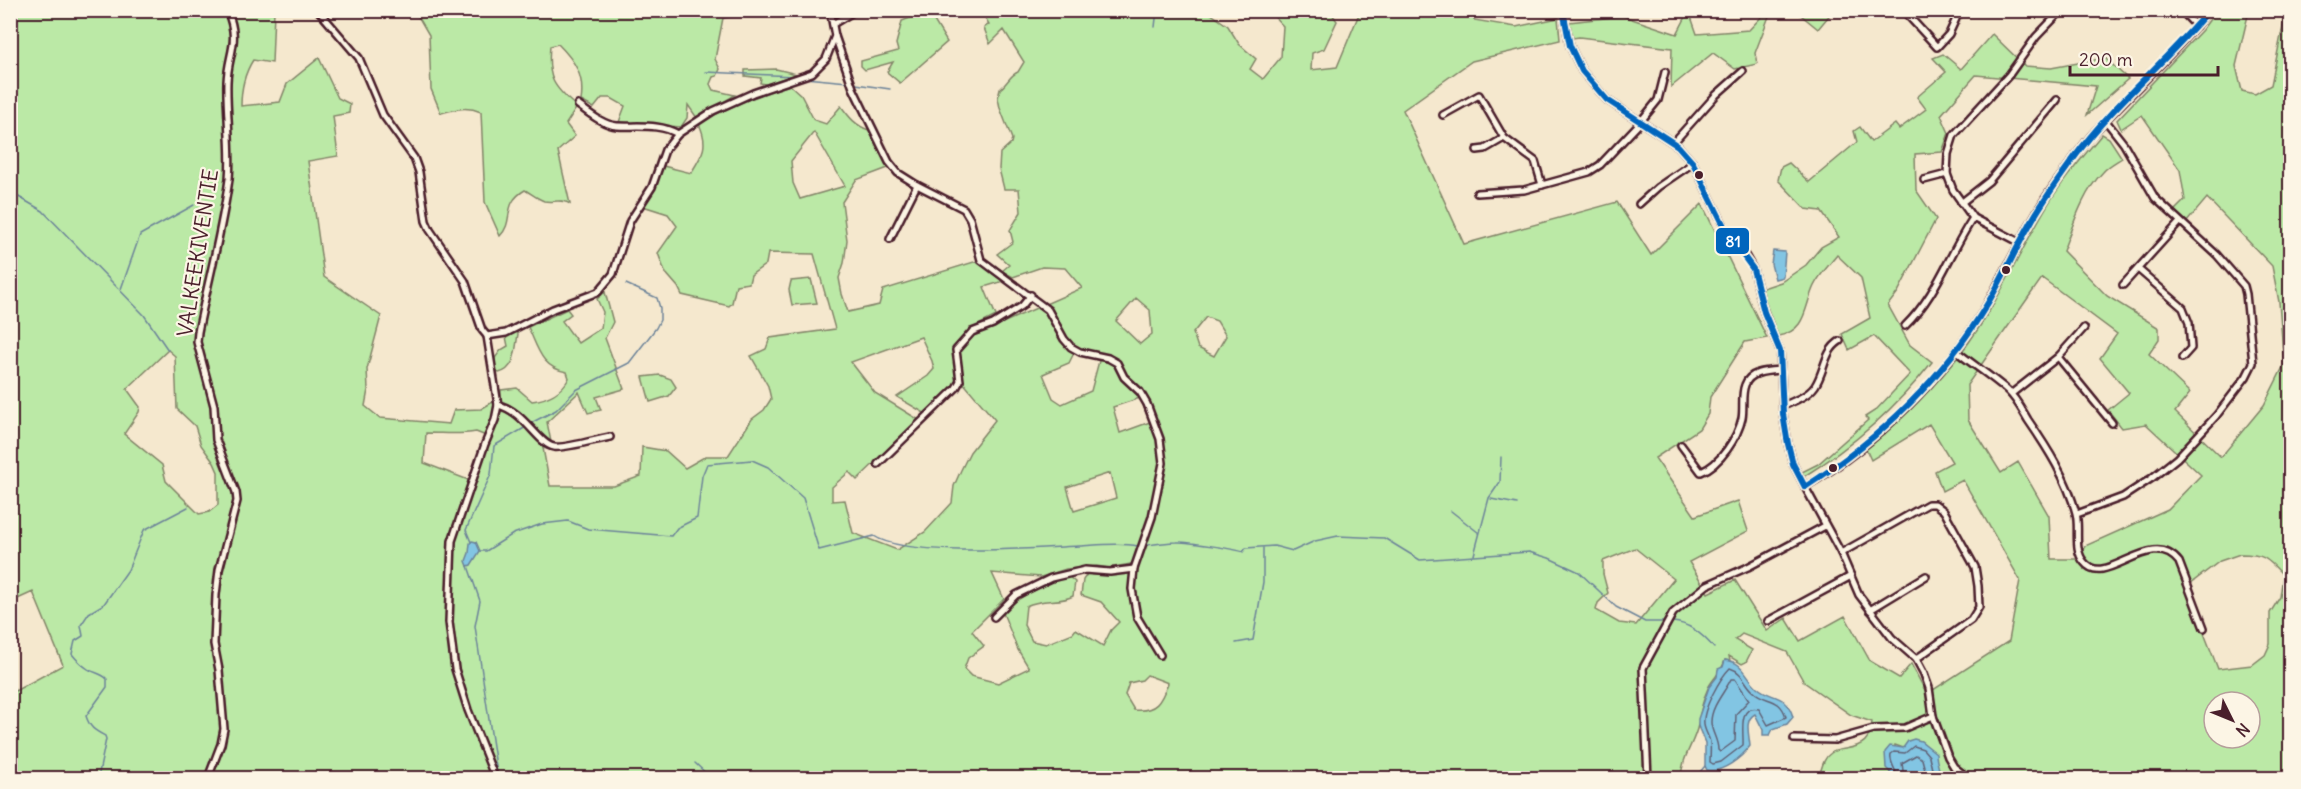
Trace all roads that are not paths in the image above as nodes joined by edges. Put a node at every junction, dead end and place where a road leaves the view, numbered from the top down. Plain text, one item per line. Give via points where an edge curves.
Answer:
1 (227, 10) edge
2 (318, 10) edge
3 (830, 10) edge
4 (856, 10) edge
5 (1563, 10) edge
6 (1903, 10) edge
7 (1960, 10) edge
8 (2181, 10) edge
9 (2209, 10) edge
10 (2061, 11) edge
11 (833, 24) junction
12 (2196, 26) junction
13 (835, 36) junction
14 (1743, 70) dead end
15 (1665, 72) dead end
16 (2057, 100) dead end
17 (579, 105) dead end
18 (1443, 115) dead end
19 (1641, 121) junction
20 (2106, 121) junction
21 (678, 134) junction
22 (1504, 138) junction
23 (1674, 142) junction
24 (1477, 150) dead end
25 (1693, 163) junction
26 (1947, 174) junction
27 (1924, 180) dead end
28 (917, 185) junction
29 (1542, 185) junction
30 (1477, 193) dead end
31 (1961, 203) junction
32 (1639, 204) dead end
33 (1973, 218) junction
34 (2180, 222) junction
35 (890, 239) dead end
36 (2019, 242) junction
37 (2138, 269) junction
38 (2123, 285) dead end
39 (1031, 295) junction
40 (1905, 326) dead end
41 (2084, 328) dead end
42 (487, 336) junction
43 (1840, 341) dead end
44 (1956, 351) junction
45 (2058, 357) junction
46 (2182, 358) dead end
47 (1781, 370) junction
48 (2011, 394) junction
49 (498, 405) junction
50 (1784, 406) junction
51 (2112, 423) dead end
52 (610, 437) dead end
53 (1681, 445) dead end
54 (878, 464) dead end
55 (1805, 487) junction
56 (2077, 514) junction
57 (1825, 526) junction
58 (1841, 553) junction
59 (1134, 569) junction
60 (1851, 576) junction
61 (1926, 576) dead end
62 (1870, 610) junction
63 (994, 617) dead end
64 (1768, 621) dead end
65 (2205, 628) dead end
66 (1161, 655) dead end
67 (1916, 660) junction
68 (1933, 716) junction
69 (1794, 739) dead end
70 (208, 778) edge
71 (495, 778) edge
72 (1648, 778) edge
73 (1968, 778) edge

1 - 70 street, VALKEEKIVENTIE via 235,38 227,81 229,178 197,342 214,406 216,440 237,501 219,570 216,605 214,644 224,729
2 - 42 street via 359,58 383,115 414,158 426,221 465,281 478,322
3 - 11 street
4 - 11 street
5 - 19 street via 1570,46 1582,71 1607,100
6 - 7 street via 1937,46 1949,34
8 - 12 street
9 - 12 street
10 - 26 street via 1954,135
11 - 13 street
12 - 20 street
13 - 21 street via 826,59 812,73 712,111
13 - 28 street via 853,88 889,162
14 - 23 street
15 - 19 street via 1658,100
16 - 31 street via 1989,181
17 - 21 street via 615,126 634,124
18 - 22 street via 1479,95
19 - 23 street
19 - 29 street via 1600,165 1589,172
20 - 34 street via 2156,198
20 - 36 street via 2046,197
21 - 42 street via 665,150 652,187 630,221 606,284 598,292 506,333
22 - 24 street
22 - 29 street via 1535,161
23 - 25 street
25 - 32 street
25 - 47 street via 1729,236 1753,269 1764,312 1780,351
26 - 27 street
26 - 31 street
28 - 35 street
28 - 39 street via 964,209 981,260
29 - 30 street
31 - 33 street
33 - 36 street
33 - 40 street via 1937,286
34 - 37 street
34 - 56 street via 2244,286 2253,363 2216,417 2177,458 2122,497
36 - 44 street via 1986,306
37 - 38 street
37 - 46 street via 2183,308 2189,323 2190,348
39 - 54 street via 1022,306 972,332 956,350 960,381 956,388
39 - 59 street via 1048,310 1071,347 1117,363 1129,383 1140,392 1160,439 1163,463 1152,517
41 - 45 street
42 - 49 street
43 - 50 street via 1830,350 1812,390
44 - 48 street
44 - 55 street via 1883,430
45 - 48 street
45 - 51 street
47 - 50 street
47 - 53 street via 1753,375 1745,385 1742,419 1736,435 1709,469 1701,472
48 - 56 street via 2052,455
49 - 52 street via 529,424 545,443 554,447
49 - 71 street via 452,541 449,586 455,669
50 - 55 street via 1793,464
55 - 57 street
56 - 65 street via 2078,544 2084,563 2095,569 2113,567 2147,551 2162,550 2173,555
57 - 58 street
57 - 72 street via 1707,585 1673,613 1643,668
58 - 60 street
58 - 67 street via 1928,504 1935,504 1944,512 1975,567 1979,607 1971,620
59 - 63 street via 1085,570 1058,576 1016,595
59 - 66 street via 1132,589 1137,617
60 - 62 street
60 - 64 street
61 - 62 street
62 - 67 street
67 - 68 street via 1929,688
68 - 69 street via 1905,728 1874,729 1835,740
68 - 73 street via 1948,757

